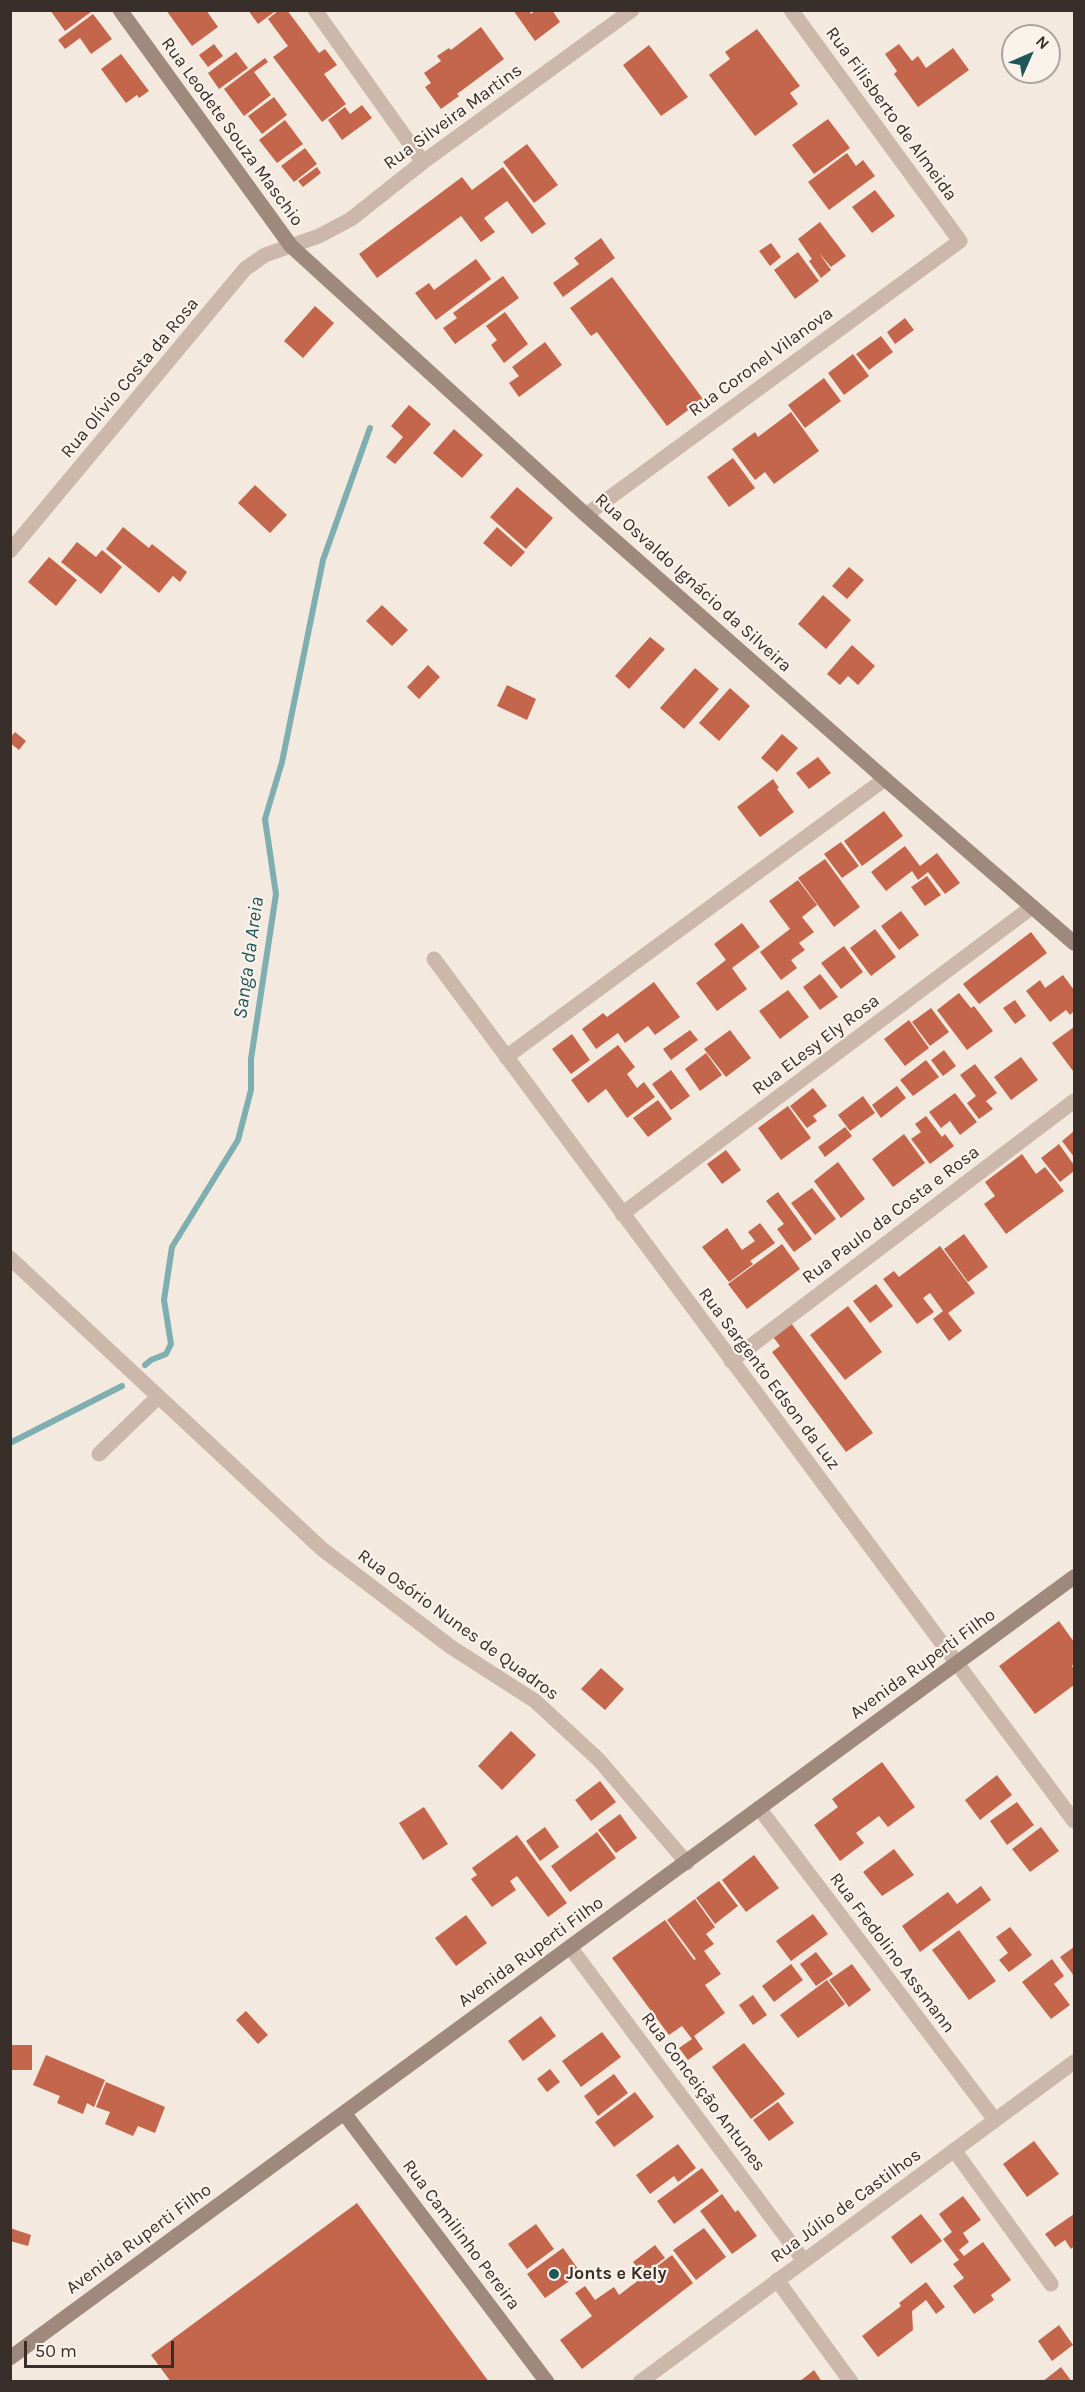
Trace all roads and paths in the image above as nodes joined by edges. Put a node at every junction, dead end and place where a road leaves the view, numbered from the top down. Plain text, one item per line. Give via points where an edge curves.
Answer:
1 (120, 10) edge
2 (315, 10) edge
3 (632, 10) edge
4 (791, 10) edge
5 (423, 162) junction
6 (960, 241) joint
7 (291, 246) junction
8 (586, 515) junction
9 (10, 551) edge
10 (885, 779) junction
11 (1032, 907) junction
12 (1074, 943) edge
13 (434, 959) dead end
14 (506, 1057) junction
15 (1074, 1101) edge
16 (622, 1214) junction
17 (10, 1258) edge
18 (731, 1361) junction
19 (158, 1397) junction
20 (99, 1454) dead end
21 (1074, 1577) edge
22 (958, 1662) junction
23 (759, 1808) junction
24 (1074, 1821) edge
25 (687, 1863) junction
26 (570, 1947) junction
27 (1074, 2062) edge
28 (344, 2113) junction
29 (995, 2120) junction
30 (954, 2150) junction
31 (804, 2260) junction
32 (777, 2280) junction
33 (1051, 2284) dead end
34 (10, 2358) edge
35 (547, 2382) edge
36 (640, 2382) edge
37 (851, 2382) edge

1 - 7 street, Rua Leodete Souza Maschio
2 - 5 street
3 - 5 street, Rua Silveira Martins
4 - 6 street, Rua Filisberto de Almeida
5 - 7 street, Rua Silveira Martins via 351,219
6 - 8 street, Rua Coronel Vilanova
7 - 8 street, Rua Osvaldo Ignácio da Silveira
7 - 9 street, Rua Olívio Costa da Rosa via 265,255 245,270
8 - 10 street, Rua Osvaldo Ignácio da Silveira
10 - 11 street, Rua Osvaldo Ignácio da Silveira
10 - 14 street
11 - 12 street, Rua Osvaldo Ignácio da Silveira
11 - 16 street, Rua ELesy Ely Rosa
13 - 14 street, Rua Sargento Edson da Luz
14 - 16 street, Rua Sargento Edson da Luz
15 - 18 street, Rua Paulo da Costa e Rosa
16 - 18 street, Rua Sargento Edson da Luz
17 - 19 street, Rua Osório Nunes de Quadros
18 - 22 street, Rua Sargento Edson da Luz
19 - 20 street
19 - 25 street, Rua Osório Nunes de Quadros via 322,1549 451,1647 535,1701 599,1760
21 - 22 street, Avenida Ruperti Filho
22 - 23 street, Avenida Ruperti Filho
22 - 24 street, Rua Sargento Edson da Luz
23 - 25 street, Avenida Ruperti Filho
23 - 29 street, Rua Fredolino Assmann
25 - 26 street, Avenida Ruperti Filho
26 - 28 street, Avenida Ruperti Filho
26 - 31 street, Rua Conceição Antunes
27 - 29 street, Rua Júlio de Castilhos
28 - 34 street, Avenida Ruperti Filho
28 - 35 street, Rua Camilinho Pereira
29 - 30 street, Rua Júlio de Castilhos
30 - 31 street, Rua Júlio de Castilhos
30 - 33 street
31 - 32 street, Rua Júlio de Castilhos
32 - 36 street, Rua Júlio de Castilhos
32 - 37 street

